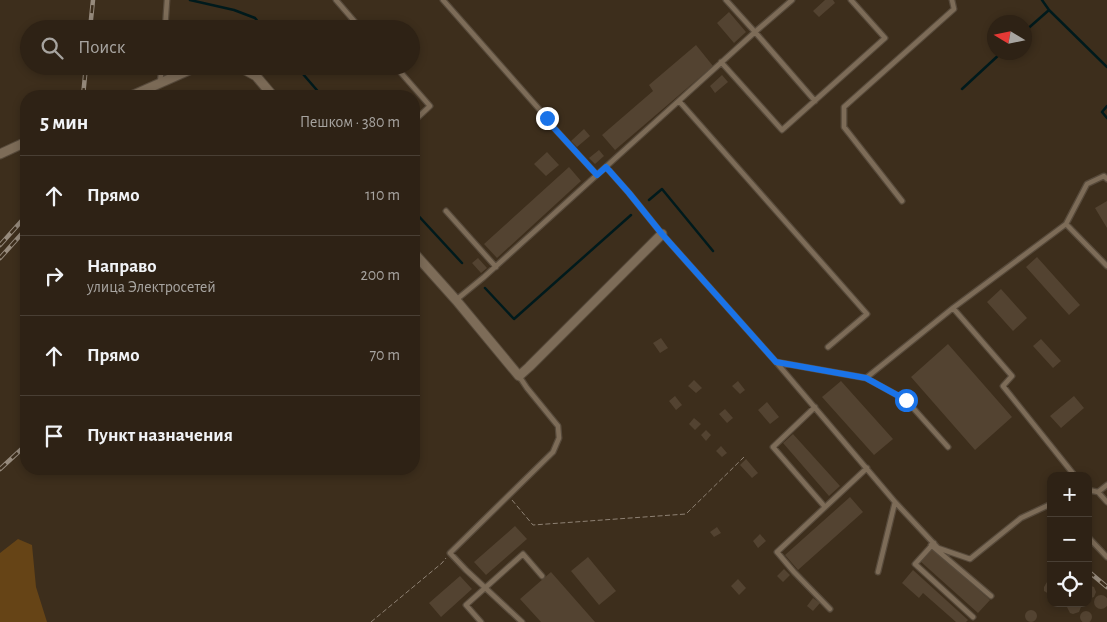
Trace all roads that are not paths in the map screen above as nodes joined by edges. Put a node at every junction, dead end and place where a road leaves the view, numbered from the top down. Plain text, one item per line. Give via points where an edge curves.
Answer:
1 (168, 0) edge
2 (336, 0) edge
3 (444, 0) edge
4 (726, 0) edge
5 (792, 0) edge
6 (851, 0) edge
7 (952, 0) edge
8 (166, 20) edge
9 (353, 20) edge
10 (754, 32) junction
11 (721, 62) junction
12 (161, 75) edge
13 (178, 75) edge
14 (254, 75) edge
15 (403, 75) edge
16 (160, 83) junction
17 (144, 90) edge
18 (268, 90) edge
19 (416, 90) edge
20 (420, 95) edge
21 (679, 101) junction
22 (815, 101) junction
23 (420, 115) edge
24 (20, 145) edge
25 (0, 154) edge
26 (606, 167) junction
27 (597, 175) junction
28 (1107, 179) edge
29 (902, 201) dead end
30 (446, 211) dead end
31 (1066, 224) junction
32 (662, 234) junction
33 (420, 260) edge
34 (1107, 266) edge
35 (496, 267) junction
36 (456, 300) junction
37 (952, 308) junction
38 (828, 347) dead end
39 (776, 362) junction
40 (519, 376) junction
41 (866, 378) junction
42 (815, 407) junction
43 (948, 447) dead end
44 (867, 468) junction
45 (1072, 472) edge
46 (1107, 485) edge
47 (1092, 491) edge
48 (1098, 492) junction
49 (895, 502) junction
50 (1107, 502) edge
51 (1045, 506) edge
52 (825, 507) junction
53 (1092, 541) edge
54 (932, 544) junction
55 (1107, 557) edge
56 (878, 572) dead end
57 (542, 576) dead end
58 (486, 588) junction
59 (990, 596) dead end
60 (830, 609) dead end
61 (973, 617) dead end
62 (481, 622) edge
63 (522, 622) edge

1 - 8 lane
2 - 9 lane
3 - 27 lane
4 - 10 lane
5 - 10 lane
6 - 22 lane via 885,38
7 - 29 lane via 954,9 844,107 844,126
10 - 11 lane
10 - 22 lane
11 - 21 lane
11 - 22 lane via 782,130
12 - 16 lane
13 - 16 street
14 - 18 street
15 - 19 lane
16 - 17 street
20 - 23 lane via 430,106
21 - 26 lane
21 - 38 lane via 867,314
24 - 25 street
26 - 27 lane
26 - 32 lane
27 - 35 lane
28 - 31 lane via 1104,176 1086,184
30 - 35 lane
31 - 34 lane
31 - 37 lane
32 - 39 lane
32 - 40 street
33 - 36 street
35 - 36 lane
36 - 40 street
37 - 41 lane
37 - 45 lane via 1012,376 1003,386
39 - 41 lane
39 - 42 lane
40 - 58 lane via 558,426 559,438 553,452 450,553
41 - 43 lane via 906,400
42 - 44 lane
42 - 52 lane via 773,447
44 - 49 lane
44 - 52 lane
46 - 48 lane
47 - 48 lane
48 - 50 lane
49 - 54 lane
49 - 56 lane
51 - 54 lane via 1021,518 970,559
52 - 60 lane via 777,552
53 - 55 lane
54 - 59 lane
54 - 61 lane via 915,564
57 - 58 lane via 523,554
58 - 62 lane via 466,605
58 - 63 lane

